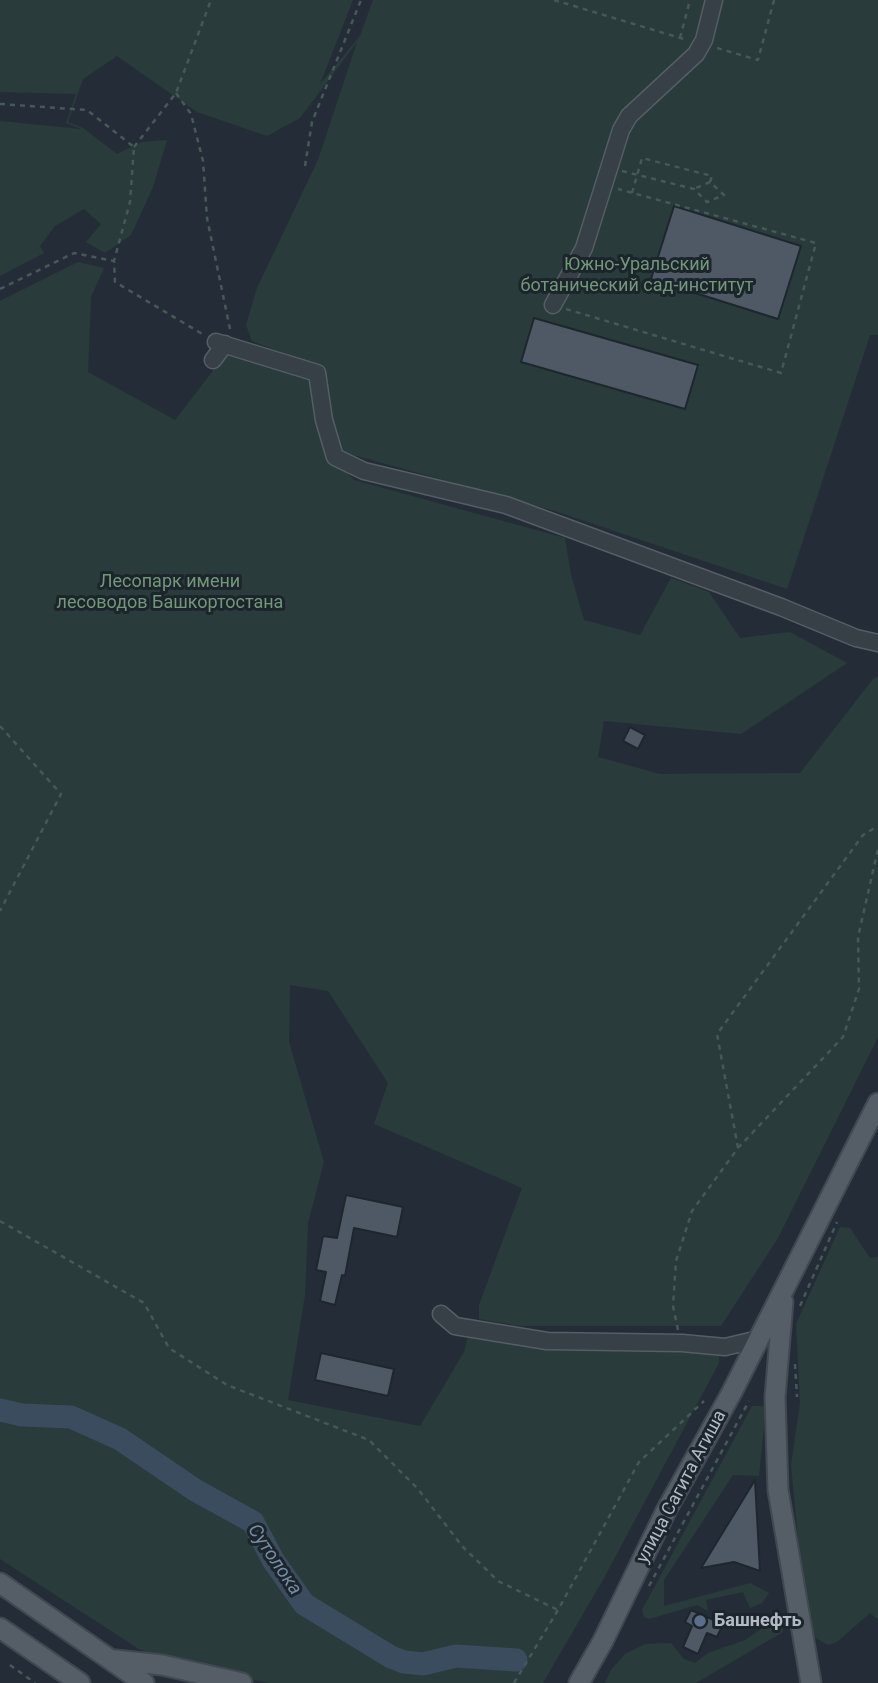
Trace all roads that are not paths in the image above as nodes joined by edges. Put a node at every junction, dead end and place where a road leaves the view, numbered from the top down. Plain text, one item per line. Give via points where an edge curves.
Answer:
1 (714, 0) edge
2 (553, 305) road end
3 (213, 360) dead end
4 (878, 643) edge
5 (878, 1103) edge
6 (783, 1290) junction
7 (441, 1314) dead end
8 (759, 1339) junction
9 (0, 1583) edge
10 (0, 1628) edge
11 (112, 1660) junction
12 (79, 1683) edge
13 (144, 1683) edge
14 (242, 1683) edge
15 (579, 1683) edge
16 (811, 1683) edge

1 - 2 street via 696,54 629,116 621,130 584,248
3 - 4 street via 224,338 317,373 335,457 365,471 506,505
5 - 6 main road, улица Сагита Агиша
6 - 8 main road, улица Сагита Агиша
6 - 16 main road, улица Сагита Агиша via 775,1396 778,1490
7 - 8 street via 454,1326 547,1341 725,1347
8 - 15 main road, улица Сагита Агиша
9 - 11 main road
10 - 12 main road
11 - 13 main road
11 - 14 main road via 162,1665

